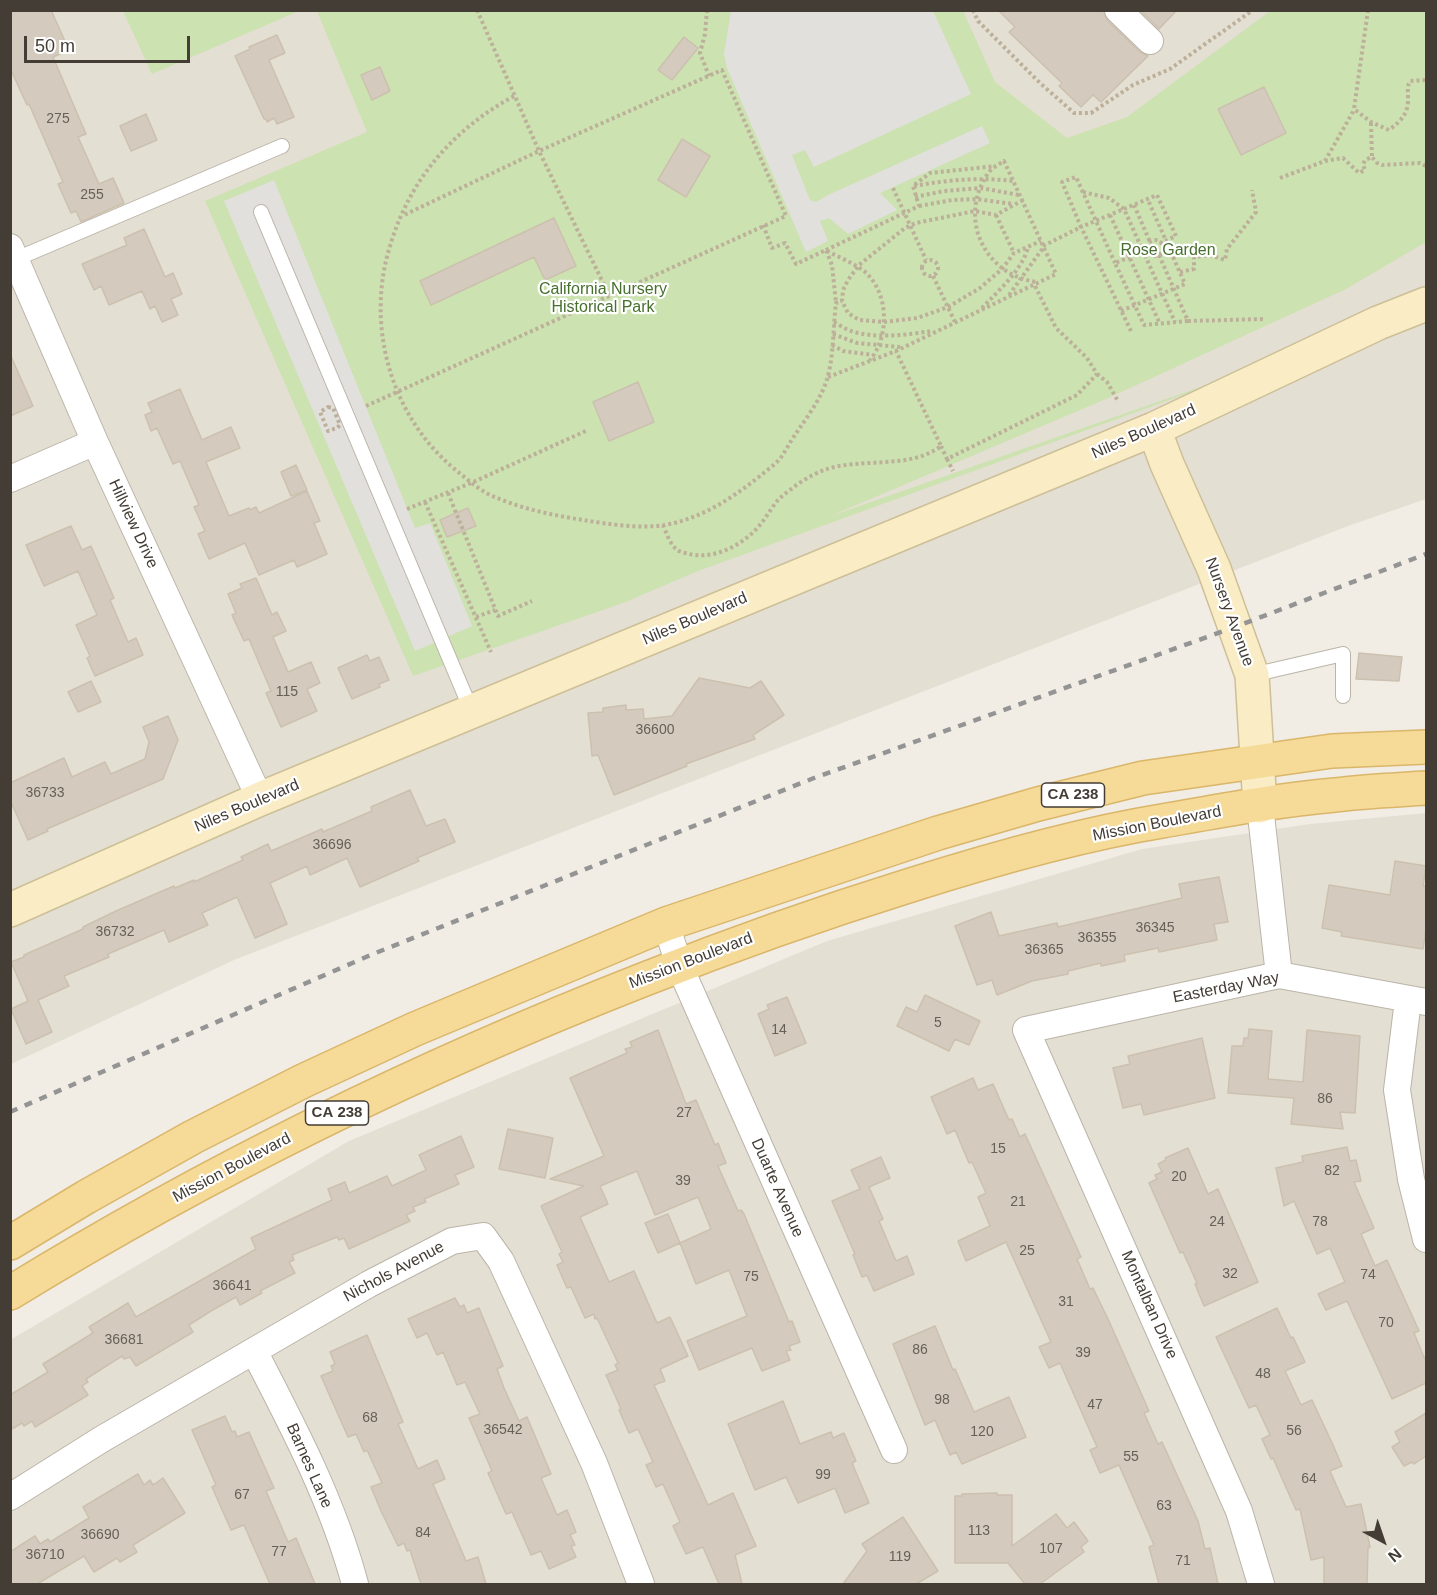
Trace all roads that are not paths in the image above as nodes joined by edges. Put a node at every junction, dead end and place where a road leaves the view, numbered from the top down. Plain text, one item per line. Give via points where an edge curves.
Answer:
1 (1118, 10) edge
2 (1150, 41) dead end
3 (282, 146) dead end
4 (261, 212) dead end
5 (13, 253) edge
6 (1426, 291) edge
7 (1426, 304) edge
8 (1378, 323) junction
9 (1154, 429) junction
10 (95, 442) junction
11 (10, 479) edge
12 (1252, 675) junction
13 (1343, 696) dead end
14 (472, 712) junction
15 (1426, 747) edge
16 (1258, 761) junction
17 (1426, 788) edge
18 (260, 799) junction
19 (1260, 806) junction
20 (10, 910) edge
21 (666, 924) junction
22 (679, 965) junction
23 (1279, 975) junction
24 (1417, 1001) edge
25 (1026, 1030) joint
26 (1426, 1239) edge
27 (10, 1243) edge
28 (10, 1293) edge
29 (254, 1351) junction
30 (894, 1450) dead end
31 (10, 1497) edge
32 (355, 1584) edge
33 (642, 1584) edge
34 (1261, 1584) edge

1 - 2 street
3 - 5 lane
4 - 14 lane
5 - 10 street, Hillview Drive
6 - 8 main road, Niles Boulevard
7 - 8 main road, Niles Boulevard
8 - 9 main road, Niles Boulevard
9 - 12 main road, Nursery Avenue via 1214,568
9 - 14 main road, Niles Boulevard
10 - 11 street
10 - 18 street, Hillview Drive
12 - 13 lane via 1343,654
12 - 16 main road, Nursery Avenue
14 - 18 main road, Niles Boulevard
15 - 16 main road, CA 238 via 1332,751
16 - 19 main road, Nursery Avenue
16 - 21 main road, CA 238 via 1143,778 1038,804 859,858
17 - 19 main road, Mission Boulevard / CA 238
18 - 20 main road, Niles Boulevard
19 - 22 main road, Mission Boulevard / CA 238 via 1159,821 998,859 866,899
19 - 23 street
21 - 22 street, Duarte Avenue
21 - 27 main road, CA 238 via 415,1029 303,1081 193,1137
22 - 28 main road, Mission Boulevard / CA 238 via 568,1008 328,1117
22 - 30 street, Duarte Avenue
23 - 24 street, Easterday Way
23 - 25 street, Easterday Way
24 - 26 street via 1397,1090 1411,1179
25 - 34 street, Montalban Drive via 1239,1511
29 - 31 street, Nichols Avenue
29 - 32 street, Barnes Lane via 310,1460
29 - 33 street, Nichols Avenue via 452,1241 483,1236 501,1261 594,1463

